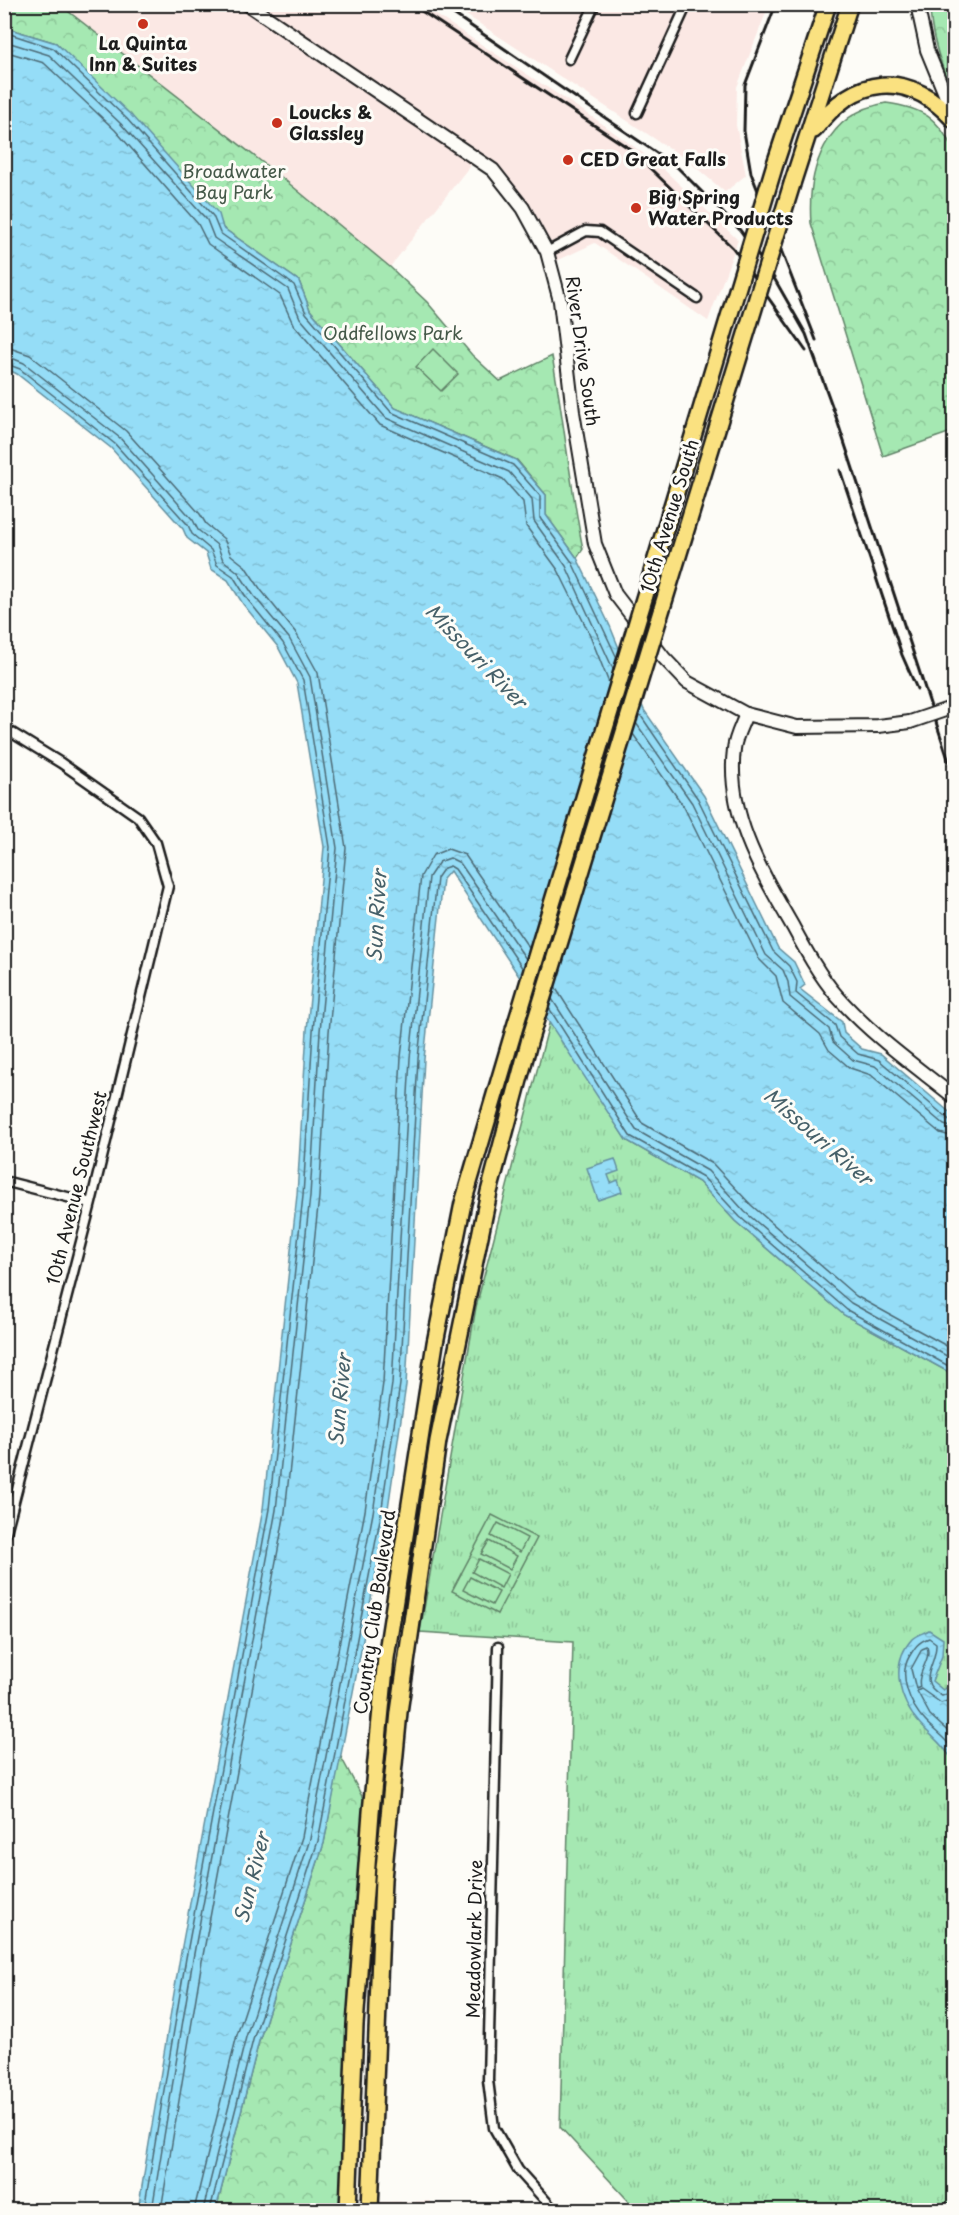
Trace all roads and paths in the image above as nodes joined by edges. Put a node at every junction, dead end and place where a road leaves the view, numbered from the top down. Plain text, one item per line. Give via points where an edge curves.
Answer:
1 (248, 4) edge
2 (595, 4) edge
3 (687, 4) edge
4 (828, 4) edge
5 (850, 4) edge
6 (917, 4) edge
7 (569, 59) dead end
8 (637, 113) dead end
9 (954, 116) edge
10 (954, 120) edge
11 (807, 139) junction
12 (547, 252) junction
13 (697, 298) dead end
14 (954, 707) edge
15 (746, 714) junction
16 (4, 728) edge
17 (514, 1030) joint
18 (954, 1097) edge
19 (4, 1181) edge
20 (91, 1203) junction
21 (4, 1540) edge
22 (498, 1647) dead end
23 (954, 2208) edge
24 (348, 2211) edge
25 (370, 2211) edge
26 (554, 2211) edge
27 (943, 2211) edge

1 - 12 main road, River Drive South via 493,170 523,208
2 - 7 street
3 - 8 street
4 - 17 highway, 10th Avenue South, bridge via 775,164
5 - 11 highway, 10th Avenue South
6 - 9 main road via 927,50
10 - 11 highway via 938,102 915,92 890,84 870,86 846,96 829,109
11 - 25 highway, 10th Avenue South, bridge via 530,1039 489,1192 438,1441 399,1712 383,1878
12 - 13 street via 586,231 600,232
12 - 15 main road, River Drive South via 560,301 595,544 615,594 687,682
14 - 15 main road, River Drive South, bridge via 910,722 878,726 797,727
15 - 18 main road via 734,747 733,773 738,811 760,870 837,996 880,1040
16 - 20 street, 10th Avenue Southwest via 138,817 156,843 167,878 167,897
17 - 24 highway, Country Club Boulevard via 461,1215 435,1342 386,1658 356,2025
19 - 20 street
20 - 21 street, 10th Avenue Southwest
22 - 26 street, Meadowlark Drive via 488,2080 494,2128 518,2170
23 - 27 street

